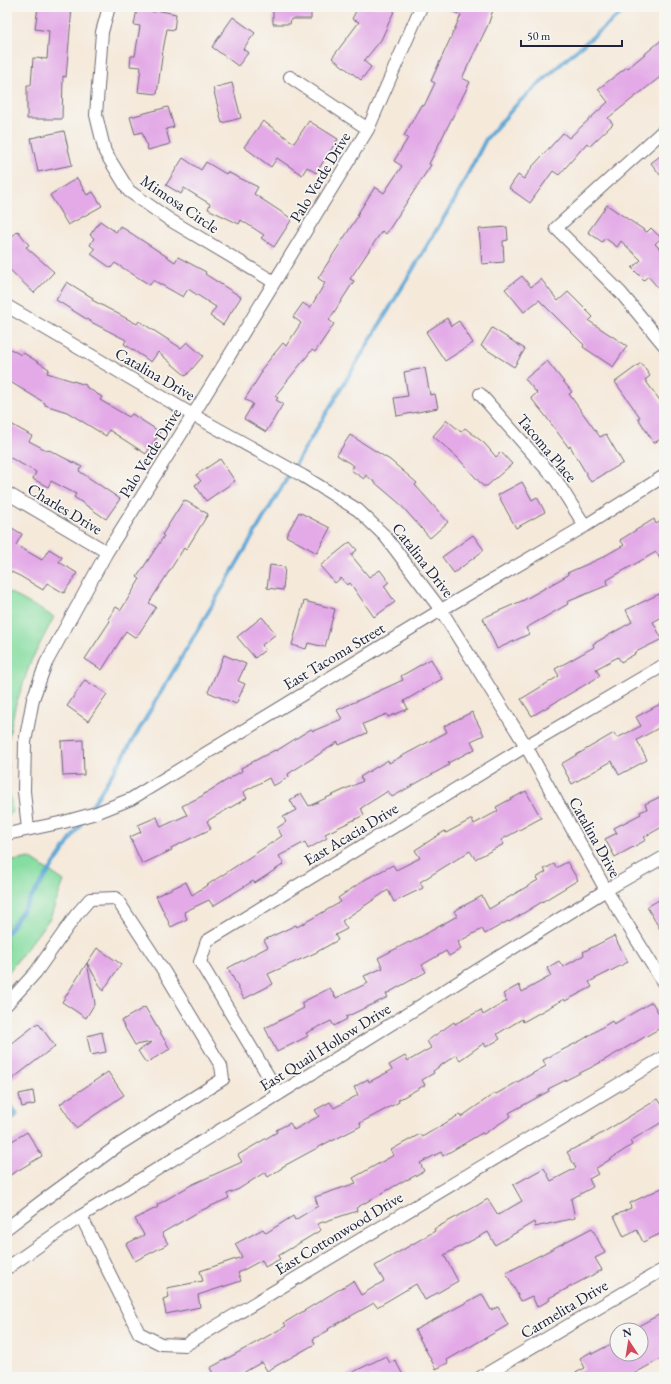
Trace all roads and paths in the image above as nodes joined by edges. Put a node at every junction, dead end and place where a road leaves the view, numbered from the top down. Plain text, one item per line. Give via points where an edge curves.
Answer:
1 (109, 7) edge
2 (421, 7) edge
3 (290, 77) dead end
4 (368, 129) junction
5 (664, 130) edge
6 (274, 282) junction
7 (7, 306) edge
8 (664, 346) edge
9 (480, 394) dead end
10 (193, 415) junction
11 (664, 476) edge
12 (7, 493) edge
13 (585, 526) junction
14 (107, 552) junction
15 (441, 610) junction
16 (664, 665) edge
17 (526, 746) junction
18 (28, 829) junction
19 (7, 834) edge
20 (664, 857) edge
21 (606, 890) junction
22 (664, 984) edge
23 (7, 1004) edge
24 (664, 1057) edge
25 (279, 1094) junction
26 (81, 1216) junction
27 (7, 1228) edge
28 (7, 1268) edge
29 (664, 1268) edge
30 (481, 1377) edge

1 - 6 street, Mimosa Circle via 102,32 96,115 105,152 129,191 170,220
2 - 4 street, Palo Verde Drive
3 - 4 street
4 - 6 street, Palo Verde Drive
5 - 8 street via 556,228 621,293
6 - 10 street, Palo Verde Drive
7 - 10 street, Catalina Drive
9 - 13 street, Tacoma Place via 556,480
10 - 14 street, Palo Verde Drive
10 - 15 street, Catalina Drive via 304,476 358,510 385,536
11 - 13 street, East Tacoma Street
12 - 14 street, Charles Drive
13 - 15 street, East Tacoma Street
14 - 18 street, Palo Verde Drive via 46,663 33,699 25,742 24,791
15 - 17 street, Catalina Drive
15 - 18 street, East Tacoma Street via 131,799 96,813
16 - 17 street, East Acacia Drive
17 - 21 street, Catalina Drive
17 - 25 street, East Acacia Drive via 207,941 200,962
18 - 19 street, East Tacoma Street
20 - 21 street, East Quail Hollow Drive
21 - 22 street, Catalina Drive
21 - 25 street, East Quail Hollow Drive
23 - 27 street via 36,972 90,899 116,898 221,1066 223,1079 120,1144
24 - 26 street, East Cottonwood Drive via 185,1345 161,1344 139,1333
25 - 26 street, East Quail Hollow Drive
26 - 28 street, East Quail Hollow Drive
29 - 30 street, Carmelita Drive

